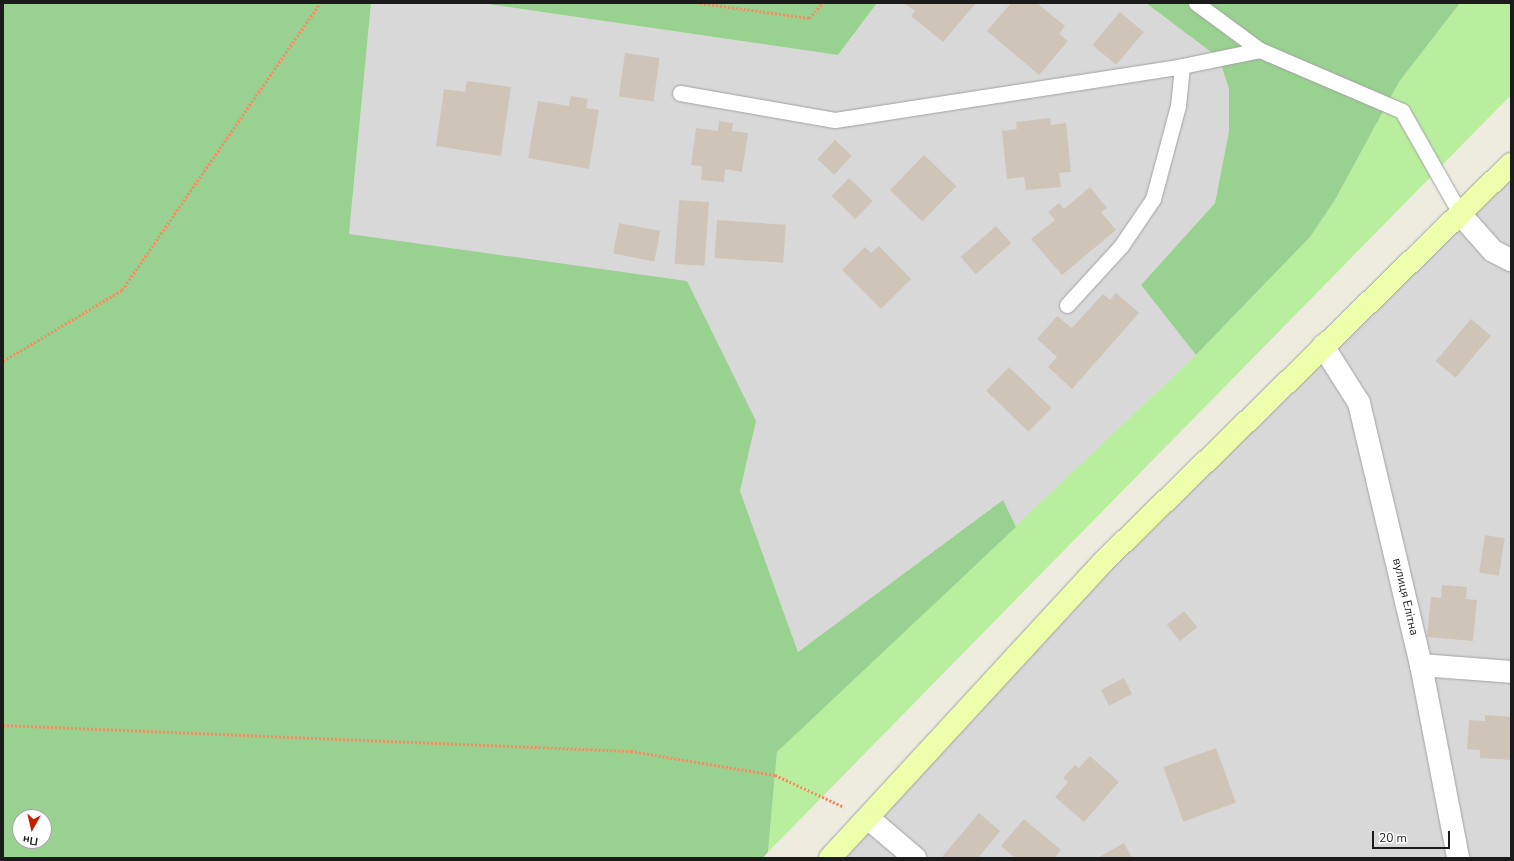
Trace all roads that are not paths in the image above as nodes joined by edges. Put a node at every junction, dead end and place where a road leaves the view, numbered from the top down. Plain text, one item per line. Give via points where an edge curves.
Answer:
1 (1196, 3) edge
2 (1260, 50) junction
3 (1182, 66) junction
4 (680, 93) dead end
5 (1511, 164) edge
6 (1461, 215) junction
7 (1511, 260) edge
8 (1067, 305) dead end
9 (1323, 346) junction
10 (1421, 665) junction
11 (1511, 672) edge
12 (868, 818) junction
13 (830, 858) edge
14 (915, 858) edge
15 (1458, 858) edge

1 - 2 lane
2 - 3 lane
2 - 6 lane via 1402,111
3 - 4 lane via 835,120
3 - 8 lane via 1178,106 1153,199 1121,246
5 - 6 main road
6 - 7 street via 1493,251
6 - 9 main road
9 - 10 street, вулиця Елітна via 1359,403
9 - 12 main road via 1103,562
10 - 11 street
10 - 15 street, вулиця Елітна
12 - 13 main road
12 - 14 street

